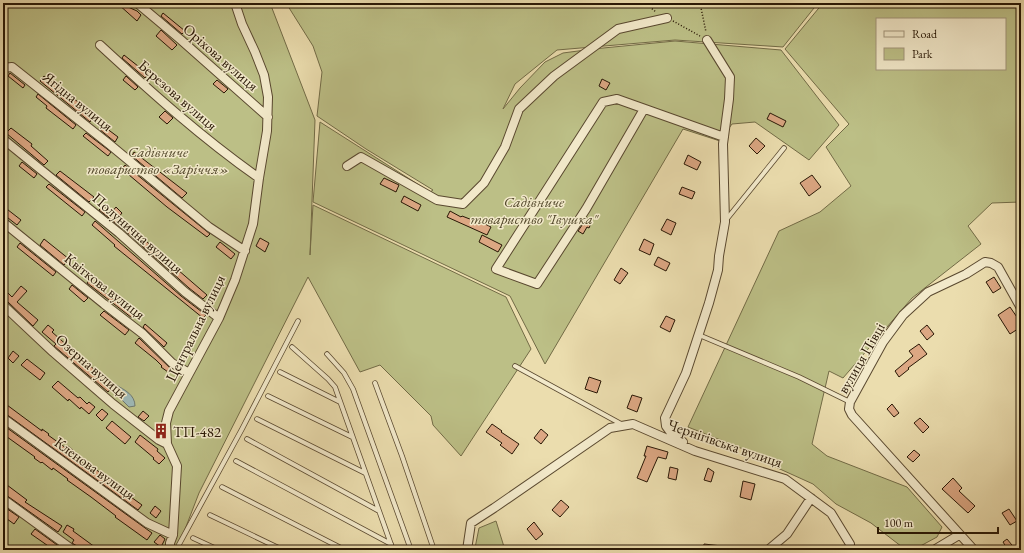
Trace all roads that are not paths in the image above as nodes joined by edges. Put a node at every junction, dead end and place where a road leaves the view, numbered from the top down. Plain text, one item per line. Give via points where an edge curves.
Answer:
1 (137, 3) edge
2 (235, 3) edge
3 (667, 18) road end
4 (707, 40) road end
5 (100, 45) dead end
6 (3, 68) edge
7 (644, 109) junction
8 (268, 117) junction
9 (724, 137) junction
10 (3, 139) edge
11 (784, 148) dead end
12 (347, 166) dead end
13 (259, 178) junction
14 (3, 222) edge
15 (725, 222) junction
16 (245, 251) junction
17 (3, 305) edge
18 (1021, 308) edge
19 (219, 318) junction
20 (298, 321) dead end
21 (698, 335) junction
22 (292, 347) dead end
23 (327, 354) dead end
24 (515, 366) dead end
25 (280, 372) dead end
26 (189, 373) junction
27 (375, 383) dead end
28 (268, 396) dead end
29 (850, 402) junction
30 (340, 403) junction
31 (3, 418) edge
32 (257, 419) dead end
33 (625, 426) junction
34 (353, 438) junction
35 (247, 439) dead end
36 (167, 444) junction
37 (695, 451) junction
38 (236, 461) dead end
39 (365, 473) junction
40 (222, 487) dead end
41 (811, 498) junction
42 (3, 499) edge
43 (379, 511) junction
44 (210, 515) dead end
45 (173, 535) junction
46 (959, 535) junction
47 (193, 538) dead end
48 (391, 544) junction
49 (73, 550) edge
50 (170, 550) edge
51 (176, 550) edge
52 (218, 550) edge
53 (283, 550) edge
54 (346, 550) edge
55 (393, 550) edge
56 (411, 550) edge
57 (434, 550) edge
58 (467, 550) edge
59 (768, 550) edge
60 (849, 550) edge
61 (934, 550) edge
62 (974, 550) edge

1 - 8 street, Оріхова вулиця
2 - 8 street, Центральна вулиця via 264,75
3 - 12 street via 618,29 554,76 519,109 505,147 484,183 463,204 437,200 361,157
4 - 9 street via 730,77
5 - 13 street, Березова вулиця via 162,102
6 - 16 street, Ягідна вулиця via 12,67 209,227
7 - 7 street via 617,99 603,102 496,269 537,284 586,209
7 - 9 street
8 - 13 street, Центральна вулиця
9 - 15 street
10 - 19 street, Полунична вулиця
11 - 15 lane
13 - 16 street, Центральна вулиця via 253,224
14 - 26 street, Квіткова вулиця via 143,334 172,363
15 - 21 street via 718,270
16 - 19 street, Центральна вулиця
17 - 36 street, Озерна вулиця via 113,404
18 - 29 street, вулиця Півці via 998,267 991,263 985,262 928,292 903,314 882,342
19 - 26 street, Центральна вулиця
20 - 51 lane
21 - 29 lane via 799,377
21 - 37 street via 686,374 665,418 666,426 671,433
22 - 30 lane via 335,387
23 - 56 lane via 344,373 353,389
24 - 33 lane
25 - 30 lane
26 - 36 street, Центральна вулиця via 169,411 166,423
27 - 57 lane
28 - 34 lane
29 - 46 street, вулиця Півці via 849,409 852,415
30 - 34 lane
31 - 45 street, Кленова вулиця via 146,523
32 - 39 lane
33 - 37 street, Чернігівська вулиця via 633,424
33 - 58 street, Чернігівська вулиця via 610,428 471,523
34 - 39 lane
35 - 43 lane
36 - 45 street, Центральна вулиця via 177,466
37 - 41 street, Чернігівська вулиця via 785,479
38 - 48 lane
39 - 43 lane
40 - 54 lane
41 - 59 street via 787,534
41 - 60 street, Чернігівська вулиця via 831,513 850,544
42 - 49 street
43 - 48 lane
44 - 53 lane
45 - 50 street, Центральна вулиця
46 - 61 street
46 - 62 street, вулиця Півці
47 - 52 lane
48 - 55 lane

